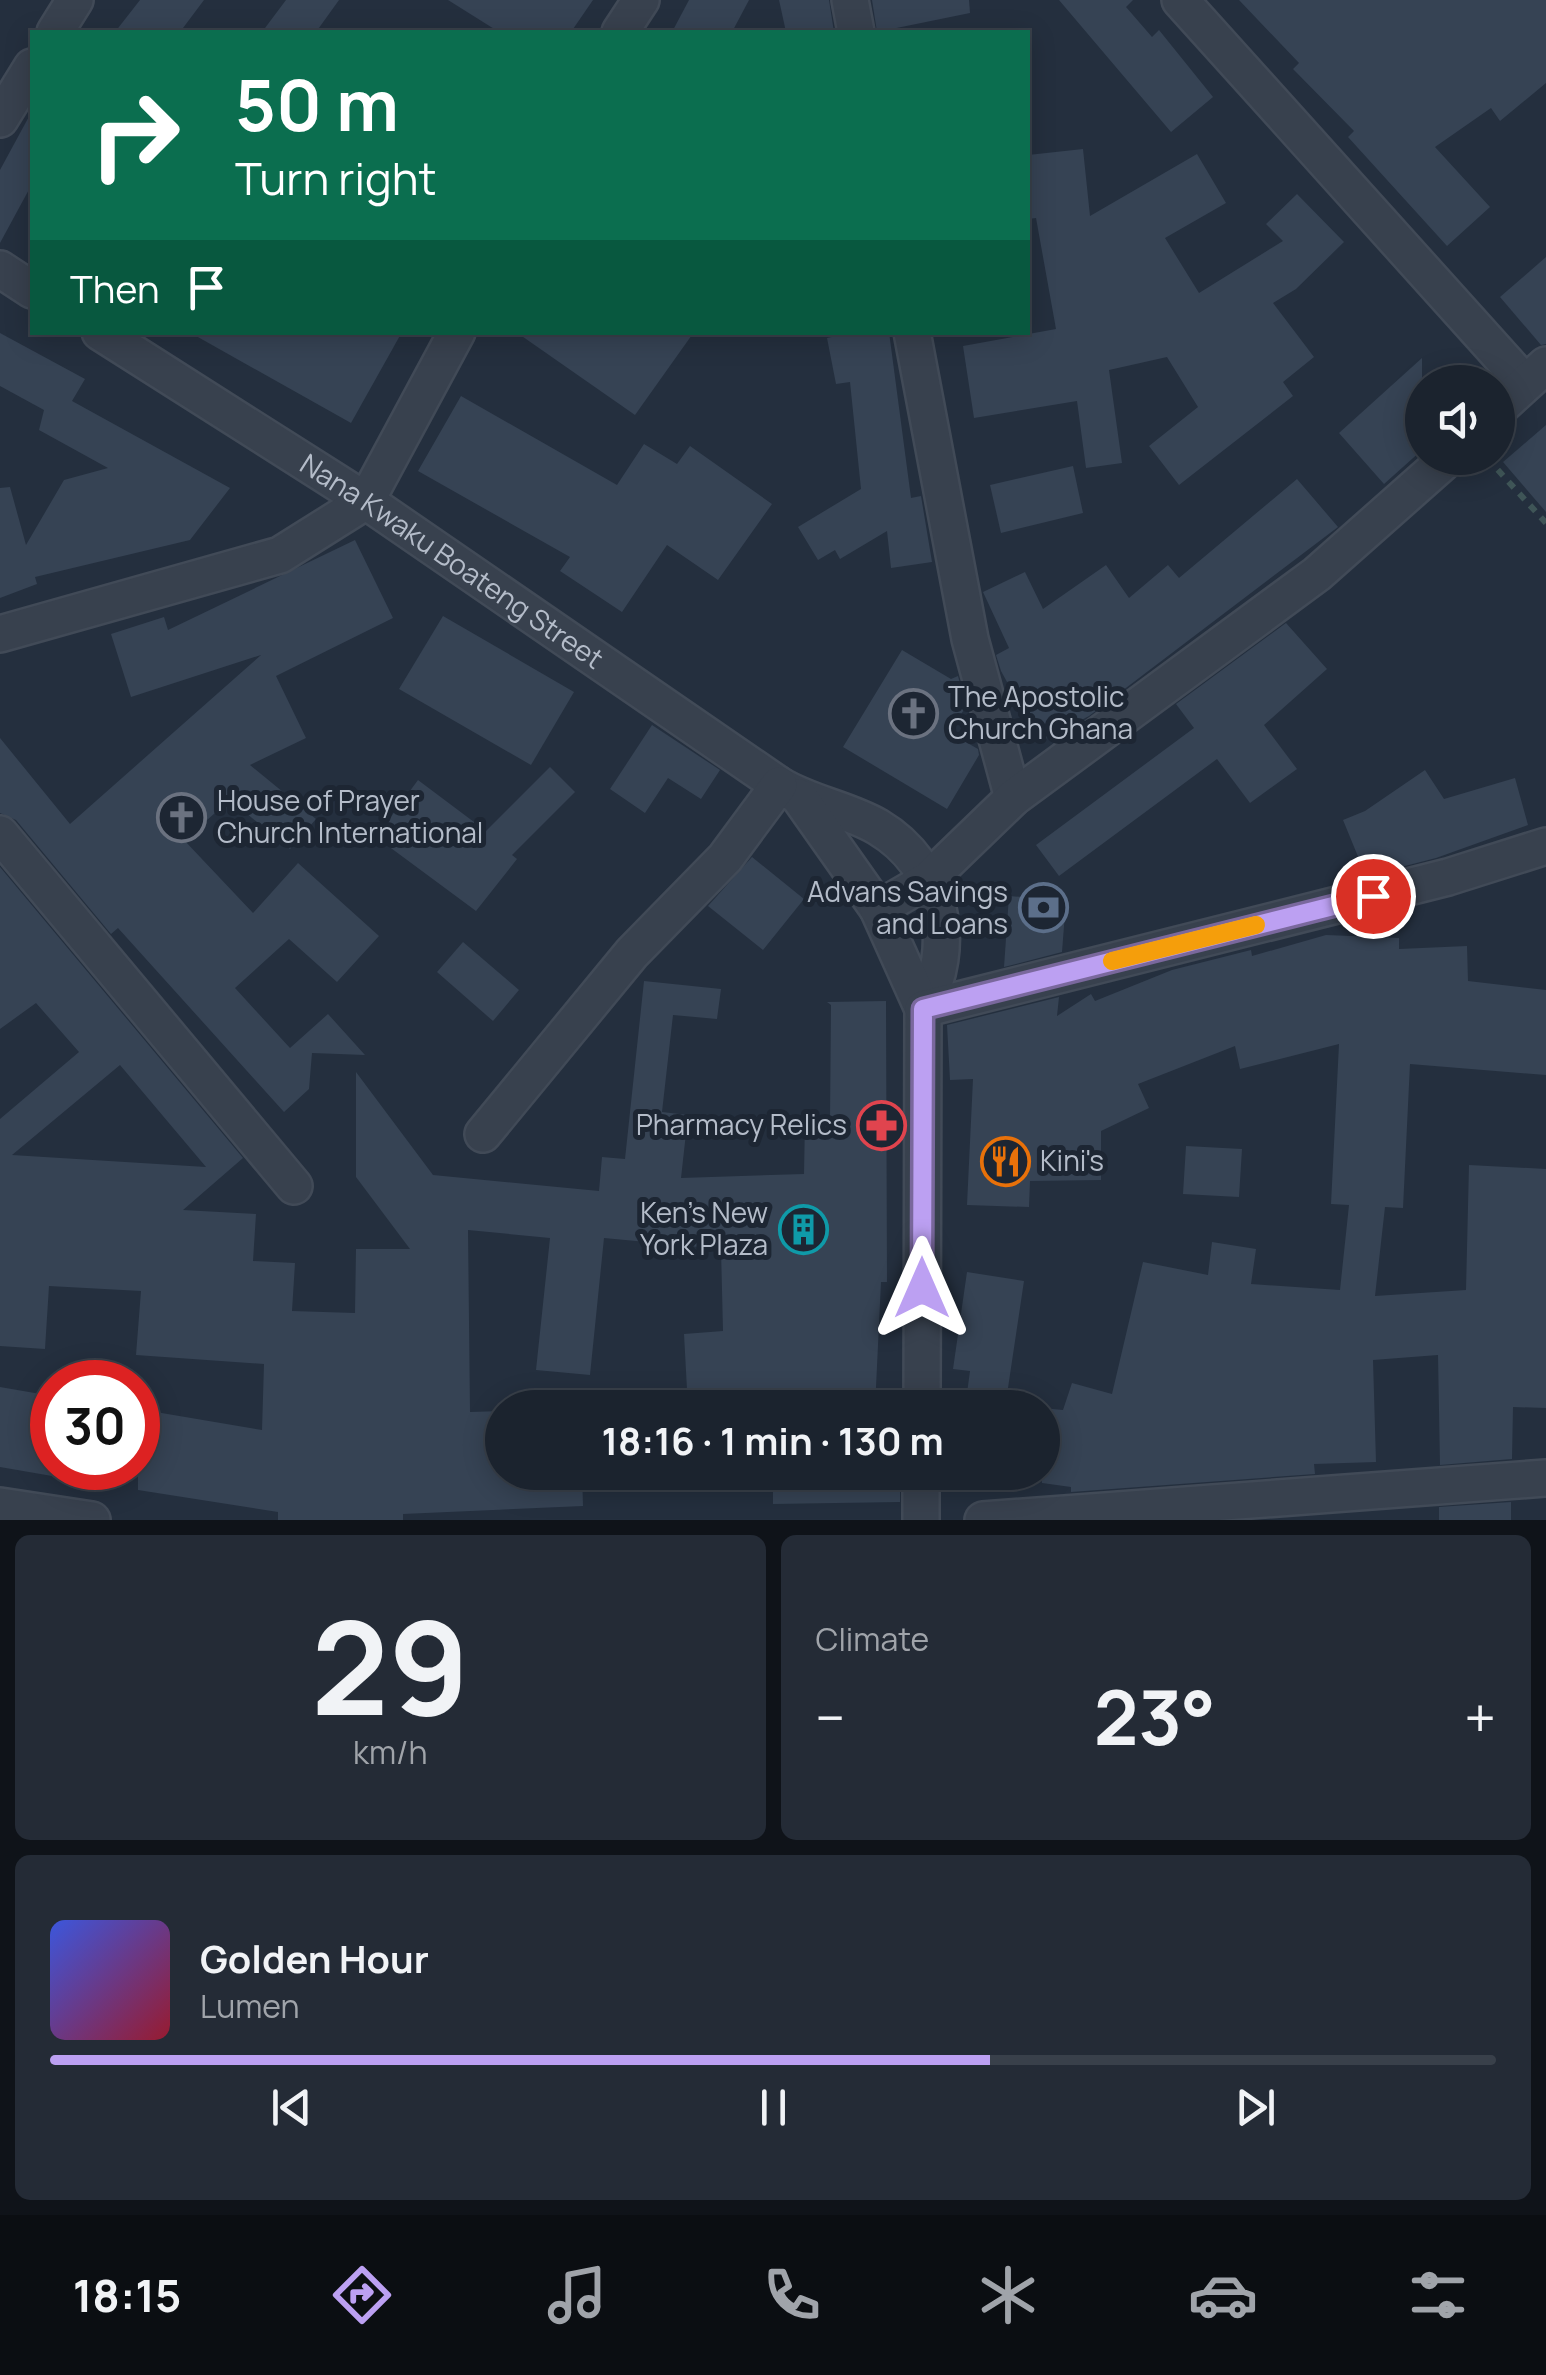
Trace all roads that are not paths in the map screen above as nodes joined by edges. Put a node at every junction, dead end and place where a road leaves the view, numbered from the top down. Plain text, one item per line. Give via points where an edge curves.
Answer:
1 (75, 0) edge
2 (641, 0) edge
3 (850, 0) edge
4 (1180, 0) edge
5 (55, 30) edge
6 (621, 30) edge
7 (856, 30) edge
8 (30, 70) edge
9 (0, 118) edge
10 (0, 270) edge
11 (30, 289) edge
12 (105, 335) edge
13 (455, 335) edge
14 (913, 335) edge
15 (1535, 373) edge
16 (1515, 392) edge
17 (1429, 475) edge
18 (366, 501) junction
19 (0, 634) edge
20 (789, 791) junction
21 (1013, 798) junction
22 (0, 834) edge
23 (1546, 846) edge
24 (928, 880) junction
25 (878, 909) junction
26 (923, 1009) junction
27 (483, 1134) dead end
28 (294, 1186) dead end
29 (922, 1390) edge
30 (1546, 1478) edge
31 (922, 1490) edge
32 (0, 1506) edge
33 (92, 1520) edge
34 (921, 1520) edge
35 (983, 1520) edge

1 - 5 street
2 - 6 street
3 - 7 street
4 - 15 street
8 - 9 street
10 - 11 street
12 - 18 street, Nana Kwaku Boateng Street
13 - 18 street
14 - 21 street via 970,639
15 - 16 street
17 - 21 street via 1316,574
18 - 19 street via 280,555
18 - 20 street, Nana Kwaku Boateng Street
20 - 24 street via 880,828
20 - 25 street
20 - 27 street via 632,953
21 - 24 street
22 - 28 street
23 - 26 street via 1448,877
24 - 25 street
24 - 26 street via 944,933
25 - 26 street
26 - 29 street
30 - 35 street
31 - 34 street
32 - 33 street

